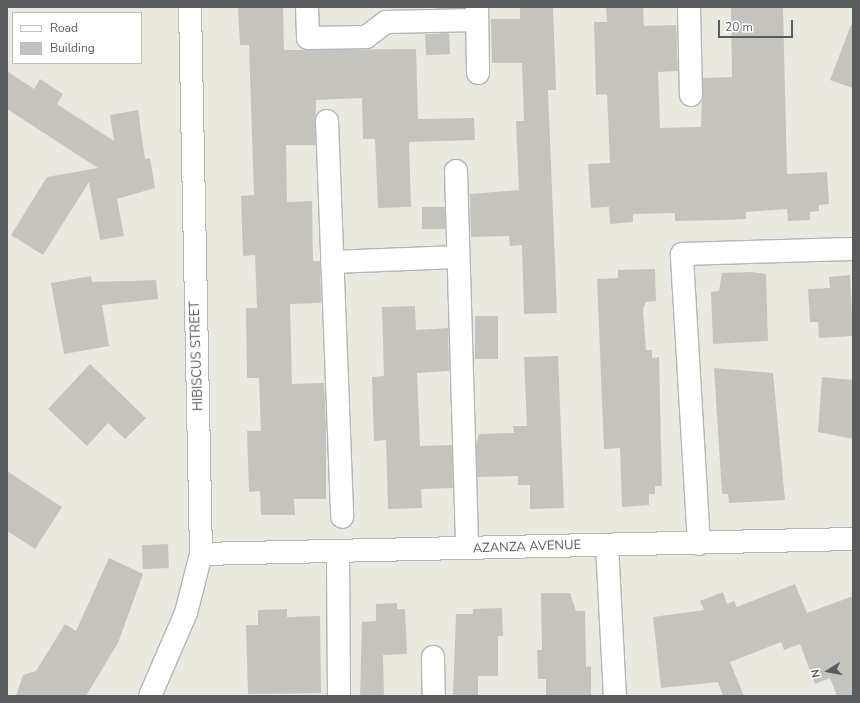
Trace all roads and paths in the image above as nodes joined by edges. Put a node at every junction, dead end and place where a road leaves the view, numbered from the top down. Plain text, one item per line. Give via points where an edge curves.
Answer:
1 (190, 7) edge
2 (307, 7) edge
3 (690, 7) edge
4 (477, 14) edge
5 (478, 72) dead end
6 (691, 95) dead end
7 (327, 121) dead end
8 (456, 171) dead end
9 (853, 249) edge
10 (458, 257) junction
11 (332, 262) junction
12 (342, 517) dead end
13 (853, 539) edge
14 (699, 544) junction
15 (607, 545) junction
16 (467, 548) junction
17 (338, 552) junction
18 (201, 554) junction
19 (433, 657) dead end
20 (150, 696) edge
21 (339, 696) edge
22 (434, 696) edge
23 (615, 696) edge

1 - 18 street, HIBISCUS STREET
2 - 4 street via 308,38 366,36 386,22
3 - 6 street
4 - 5 street
7 - 11 street
8 - 10 street
9 - 14 street via 682,254
10 - 11 street
10 - 16 street
11 - 12 street
13 - 14 street, AZANZA AVENUE
14 - 15 street, AZANZA AVENUE
15 - 16 street, AZANZA AVENUE
15 - 23 street
16 - 17 street, AZANZA AVENUE
17 - 18 street, AZANZA AVENUE
17 - 21 street
18 - 20 street, HIBISCUS STREET via 186,613
19 - 22 street

